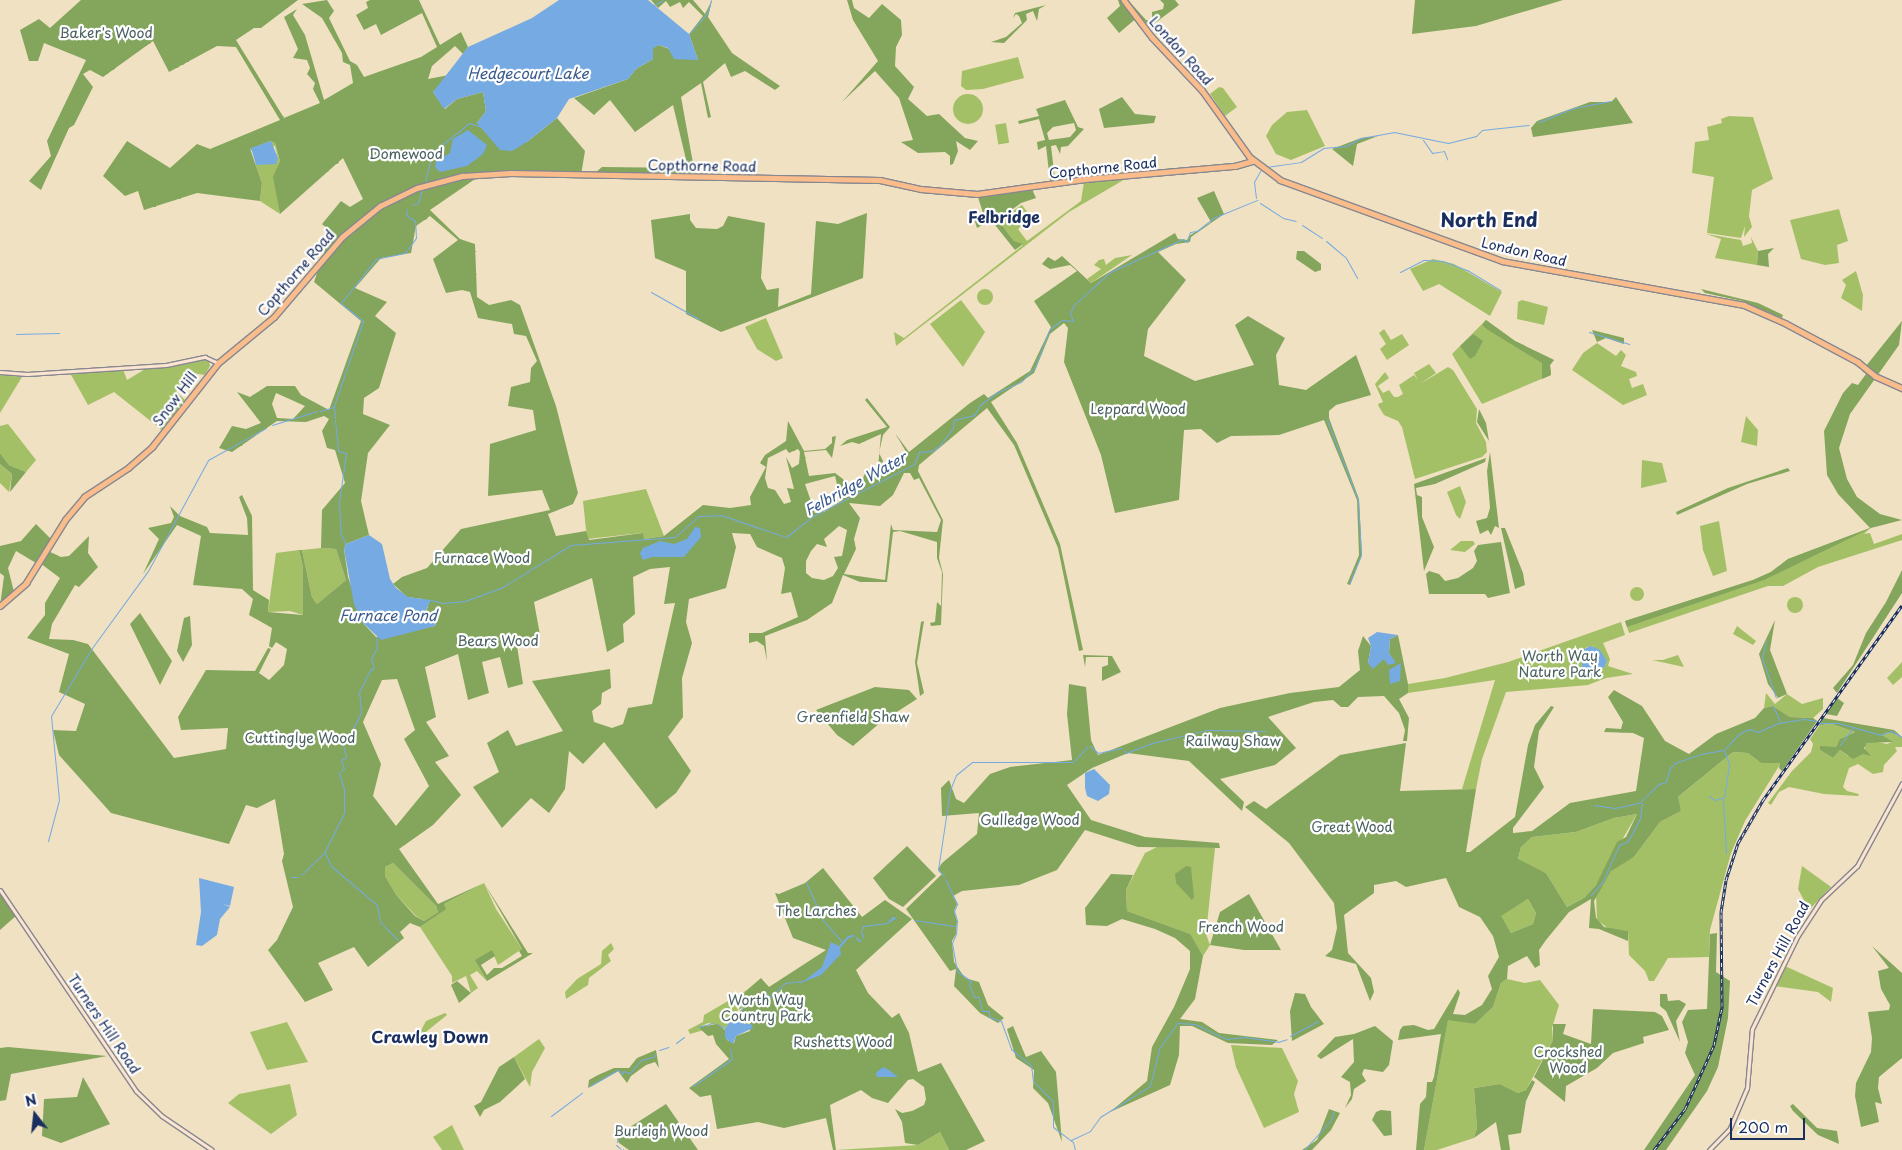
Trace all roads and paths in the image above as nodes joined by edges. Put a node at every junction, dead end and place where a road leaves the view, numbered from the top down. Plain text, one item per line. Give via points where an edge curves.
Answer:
1 (1124, 0) edge
2 (1253, 161) junction
3 (218, 363) junction
4 (0, 372) edge
5 (1902, 388) edge
6 (0, 606) edge
7 (1902, 783) edge
8 (0, 890) edge
9 (212, 1150) edge
10 (1710, 1150) edge

1 - 2 highway, London Road via 1202,90
2 - 3 highway, Copthorne Road via 1235,166 1085,179 973,194 922,190 880,180 512,173 462,176 417,188 359,221 267,325
2 - 5 highway, London Road via 1276,178 1308,192 1497,259 1528,268 1744,305 1785,323 1858,362 1875,376
3 - 4 main road, Snow Hill via 205,357 166,365 27,374
3 - 6 highway, Snow Hill via 152,447 128,468 92,490 72,510 26,583
7 - 10 main road, Turners Hill Road via 1857,866 1821,900 1797,937 1752,1029 1748,1088 1730,1128
8 - 9 main road, Turners Hill Road via 136,1091 162,1116

